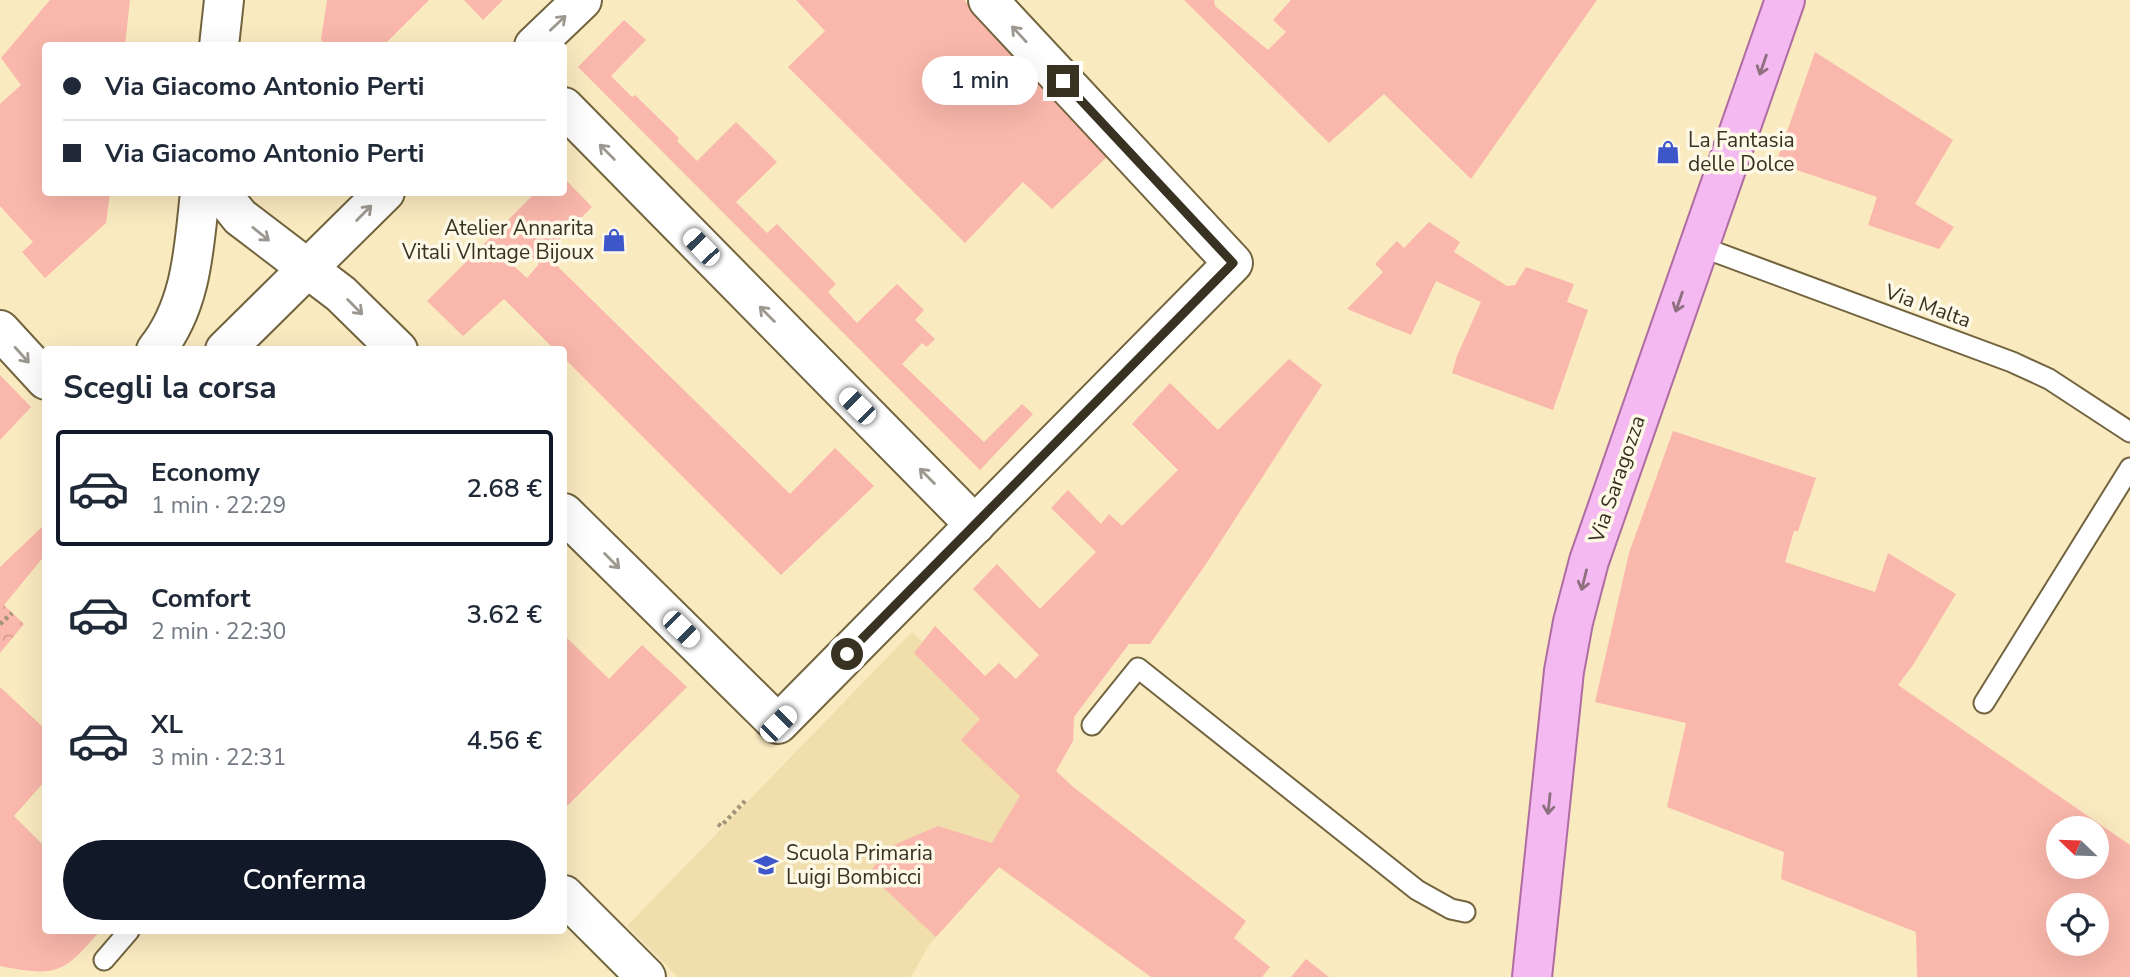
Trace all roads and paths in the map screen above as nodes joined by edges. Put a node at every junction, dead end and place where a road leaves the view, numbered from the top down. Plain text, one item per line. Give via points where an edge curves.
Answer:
1 (225, 0) edge
2 (582, 0) edge
3 (988, 0) edge
4 (1785, 0) edge
5 (220, 42) edge
6 (538, 42) edge
7 (567, 110) edge
8 (200, 196) edge
9 (223, 196) edge
10 (381, 196) edge
11 (1699, 246) junction
12 (308, 268) junction
13 (0, 330) edge
14 (158, 346) edge
15 (229, 346) edge
16 (394, 346) edge
17 (42, 376) edge
18 (2130, 432) edge
19 (2130, 468) edge
20 (567, 516) edge
21 (975, 525) junction
22 (12, 613) dead end
23 (0, 624) edge
24 (1984, 703) dead end
25 (1092, 725) dead end
26 (745, 801) dead end
27 (718, 824) dead end
28 (567, 898) edge
29 (1465, 912) dead end
30 (126, 934) edge
31 (104, 960) dead end
32 (646, 977) edge
33 (1532, 977) edge

1 - 5 street
6 -> 2 street
21 -> 3 street via 1233,263
4 -> 11 main road, Via Saragozza
21 -> 7 street
8 - 14 street via 185,295
9 -> 12 street via 240,217
12 -> 10 street
11 - 18 lane, Via Malta via 2012,362 2049,379
11 -> 33 main road, Via Saragozza via 1589,561 1573,622 1528,918
12 - 15 street
12 -> 16 street
13 -> 17 street
19 - 24 lane
20 -> 21 street via 778,724
22 - 23 path
25 - 29 lane via 1138,668 1417,890
26 - 27 path
28 - 32 street
30 - 31 lane

